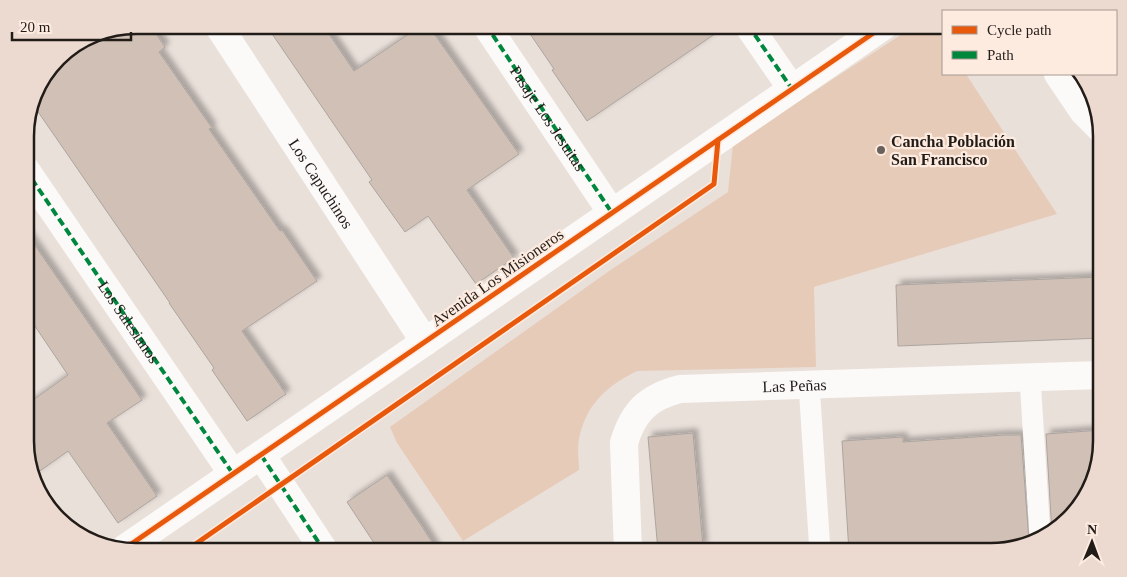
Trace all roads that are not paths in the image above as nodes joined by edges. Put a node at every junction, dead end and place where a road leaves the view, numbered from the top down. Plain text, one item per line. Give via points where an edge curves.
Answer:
1 (224, 34) edge
2 (492, 34) edge
3 (754, 34) edge
4 (872, 34) edge
5 (1059, 75) edge
6 (792, 89) junction
7 (1092, 120) edge
8 (34, 182) edge
9 (612, 213) junction
10 (425, 342) junction
11 (1093, 375) edge
12 (1030, 378) junction
13 (809, 384) junction
14 (261, 455) junction
15 (233, 474) junction
16 (1040, 531) edge
17 (133, 543) edge
18 (319, 543) edge
19 (628, 543) edge
20 (819, 543) edge

1 - 10 street, Los Capuchinos
2 - 9 street, Pasaje Los Jesuitas
3 - 6 street
4 - 6 street, Avenida Los Misioneros
5 - 7 street
6 - 9 street, Avenida Los Misioneros
8 - 15 street, Los Salesianos
9 - 10 street, Avenida Los Misioneros
10 - 14 street, Avenida Los Misioneros
11 - 12 street, Las Peñas
12 - 13 street, Las Peñas
12 - 16 lane
13 - 19 street, Las Peñas via 680,389 649,401 629,427 624,443
13 - 20 lane
14 - 15 street, Avenida Los Misioneros
14 - 18 street
15 - 17 street, Avenida Los Misioneros

